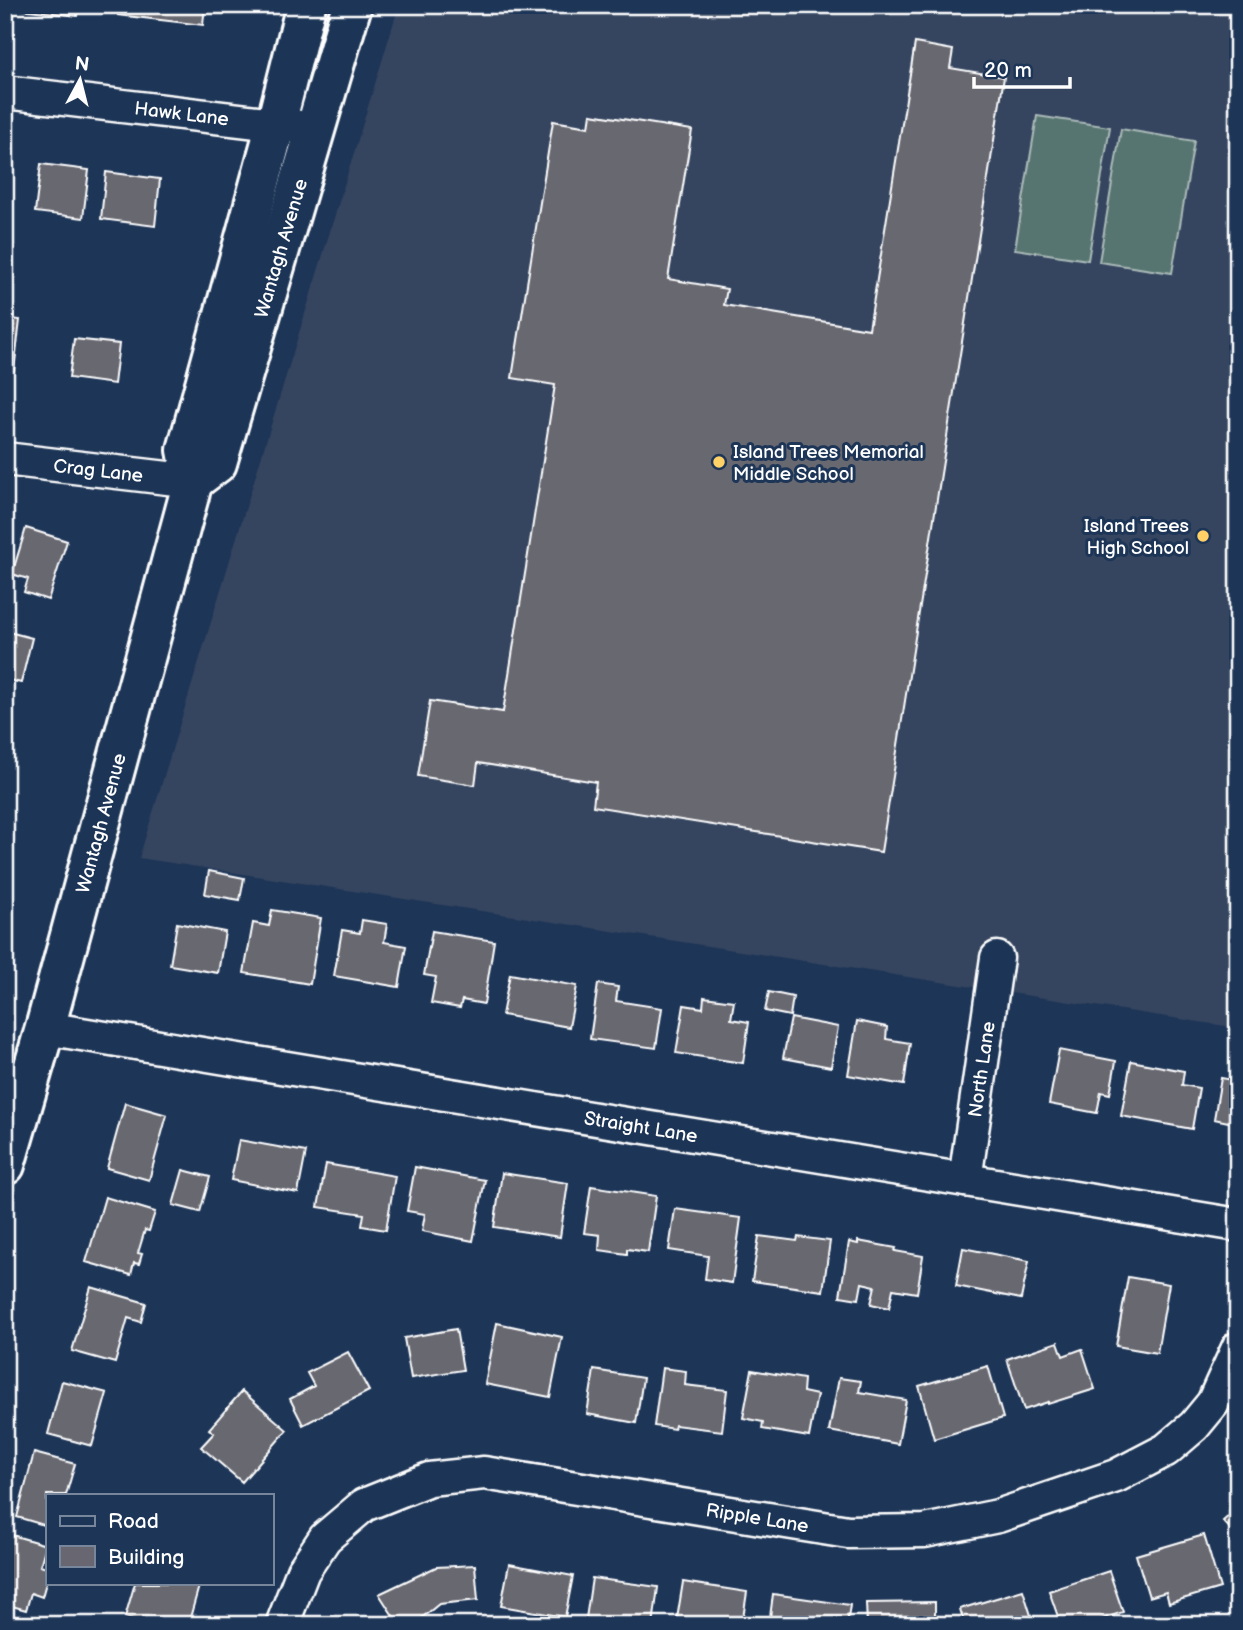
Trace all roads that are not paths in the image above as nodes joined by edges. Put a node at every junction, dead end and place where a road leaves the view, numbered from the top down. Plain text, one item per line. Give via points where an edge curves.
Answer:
1 (306, 5) edge
2 (352, 5) edge
3 (5, 92) edge
4 (276, 124) junction
5 (316, 129) junction
6 (5, 459) edge
7 (193, 481) junction
8 (997, 958) dead end
9 (45, 1028) junction
10 (5, 1165) edge
11 (965, 1180) junction
12 (1238, 1225) edge
13 (1238, 1348) edge
14 (282, 1625) edge

1 - 4 main road, Wantagh Avenue
2 - 5 main road, Wantagh Avenue
3 - 4 street, Hawk Lane
4 - 5 street, Hawk Lane
4 - 7 main road, Wantagh Avenue via 187,450
5 - 7 main road, Wantagh Avenue via 218,463
6 - 7 street, Crag Lane
7 - 9 main road, Wantagh Avenue
8 - 11 street, North Lane
9 - 10 main road, Wantagh Avenue
9 - 11 street, Straight Lane
11 - 12 street, Straight Lane
13 - 14 street, Ripple Lane via 1213,1403 1166,1450 1116,1476 998,1516 925,1531 848,1532 484,1473 429,1479 365,1505 325,1538 303,1571

